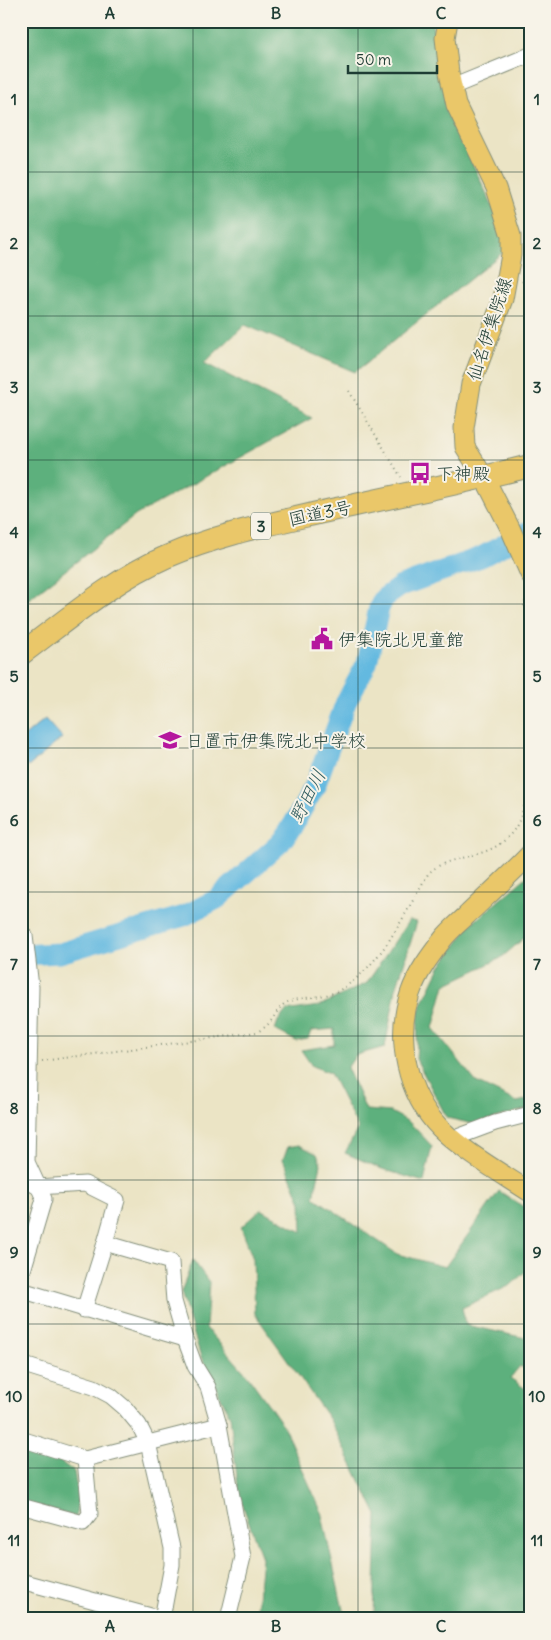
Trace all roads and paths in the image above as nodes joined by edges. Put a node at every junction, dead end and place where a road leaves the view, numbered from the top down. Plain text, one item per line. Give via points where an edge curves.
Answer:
1 (448, 21) edge
2 (530, 55) edge
3 (452, 87) junction
4 (349, 391) dead end
5 (530, 466) edge
6 (484, 477) junction
7 (412, 493) junction
8 (530, 574) edge
9 (530, 600) edge
10 (530, 618) edge
11 (21, 654) edge
12 (530, 792) edge
13 (530, 854) edge
14 (23, 938) edge
15 (29, 1063) junction
16 (530, 1114) edge
17 (452, 1139) junction
18 (21, 1177) edge
19 (38, 1187) junction
20 (530, 1192) edge
21 (105, 1243) junction
22 (21, 1277) edge
23 (21, 1290) edge
24 (84, 1310) junction
25 (185, 1339) junction
26 (21, 1364) edge
27 (219, 1425) junction
28 (21, 1439) edge
29 (148, 1443) junction
30 (85, 1459) junction
31 (21, 1506) edge
32 (21, 1581) edge
33 (162, 1619) edge
34 (228, 1619) edge

1 - 3 main road, 仙名伊集院線 via 445,38
2 - 3 street
3 - 6 main road, 仙名伊集院線 via 456,105 496,188 511,236 512,255 503,298 470,384 464,428 465,447
4 - 7 path
5 - 6 highway, 国道3号 / 3
6 - 7 highway, 国道3号 / 3
6 - 8 main road, 仙名伊集院線
7 - 11 highway, 国道3号 / 3 via 246,530 164,557 121,580
9 - 10 path via 523,603
12 - 15 path via 514,831 500,844 486,852 436,866 428,874 381,954 361,975 337,991 323,997 283,1004 268,1024 257,1032
13 - 17 main road via 445,937 423,966 410,994 404,1020 406,1062 428,1113
14 - 15 street via 30,987
15 - 19 street via 27,1162
16 - 17 street
17 - 20 main road
18 - 19 street
19 - 21 street via 85,1184 117,1200
19 - 22 street via 44,1199
21 - 24 street
21 - 25 street via 171,1262 174,1301
23 - 24 street
24 - 25 street
25 - 27 street via 195,1366 208,1387
26 - 29 street via 94,1387 111,1396 139,1425
27 - 29 street
27 - 34 street via 244,1557
28 - 30 street
29 - 30 street
29 - 33 street via 172,1548
30 - 31 street via 90,1514 83,1523
32 - 33 street

